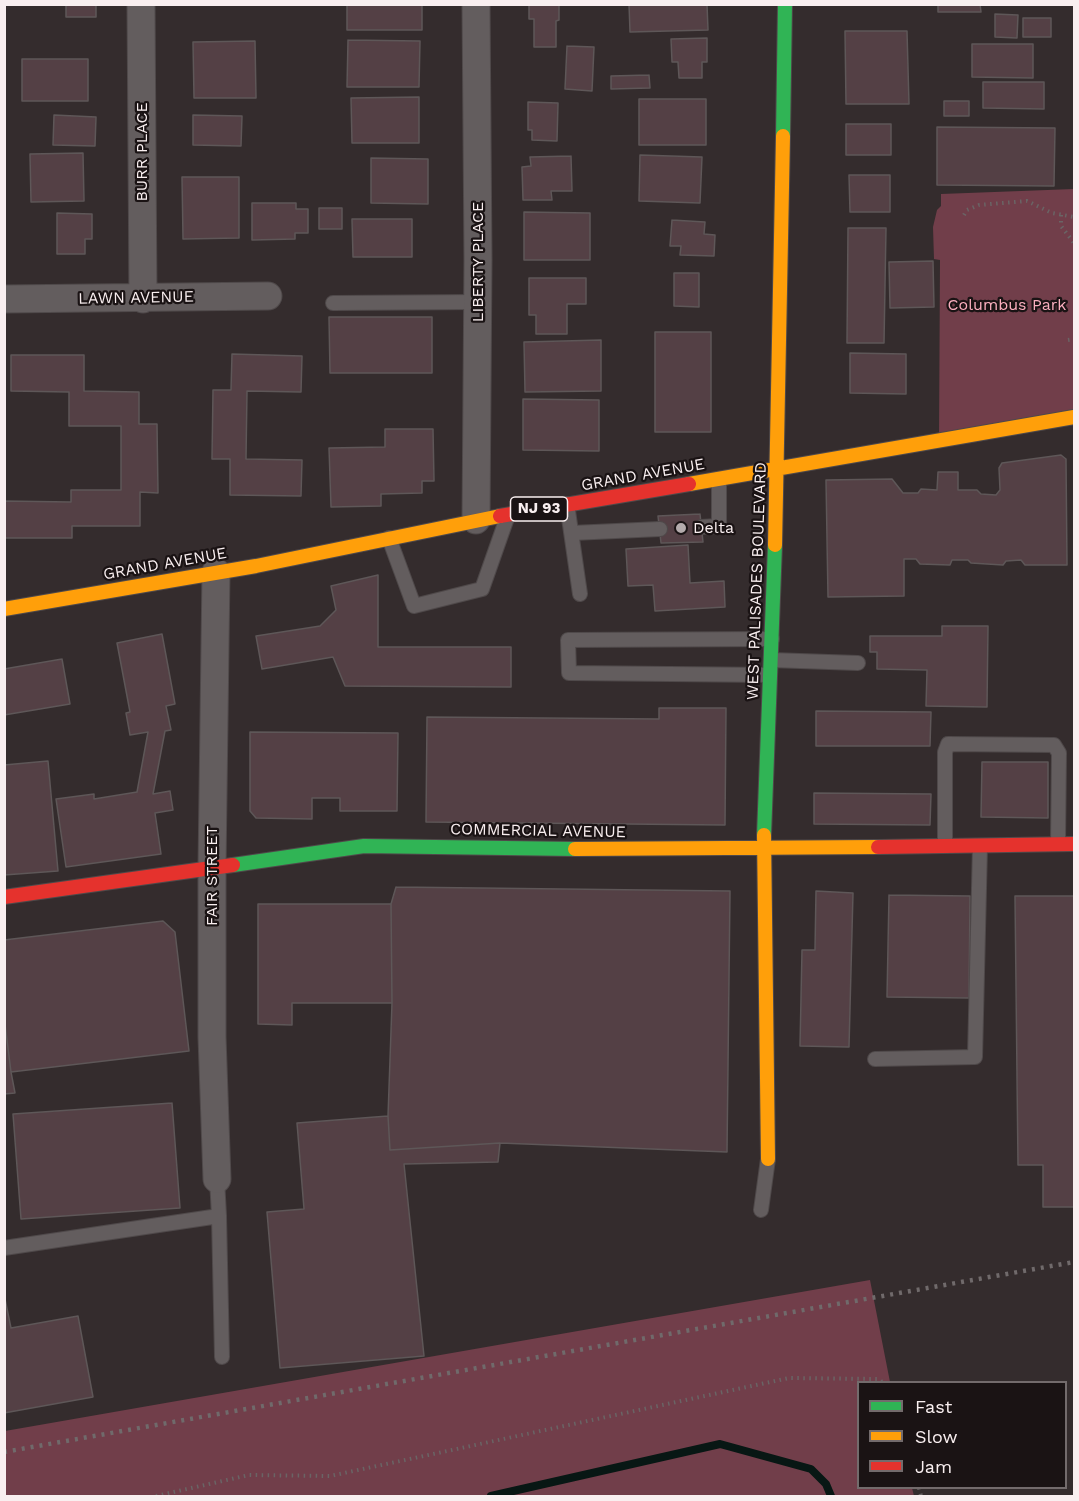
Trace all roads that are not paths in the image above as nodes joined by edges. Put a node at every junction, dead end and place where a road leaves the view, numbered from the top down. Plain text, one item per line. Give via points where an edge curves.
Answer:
1 (141, 4) edge
2 (476, 4) edge
3 (785, 4) edge
4 (268, 296) dead end
5 (4, 299) edge
6 (143, 299) junction
7 (478, 302) junction
8 (333, 303) dead end
9 (1074, 417) edge
10 (778, 468) junction
11 (719, 479) junction
12 (567, 504) junction
13 (508, 514) junction
14 (476, 520) junction
15 (701, 527) dead end
16 (660, 529) dead end
17 (572, 533) junction
18 (389, 538) junction
19 (216, 572) junction
20 (580, 594) dead end
21 (4, 609) edge
22 (772, 639) junction
23 (771, 660) junction
24 (858, 663) dead end
25 (770, 675) junction
26 (1074, 843) edge
27 (1058, 844) junction
28 (945, 846) junction
29 (980, 846) junction
30 (764, 848) junction
31 (212, 867) junction
32 (4, 897) edge
33 (875, 1059) dead end
34 (768, 1159) joint
35 (218, 1179) joint
36 (761, 1210) dead end
37 (219, 1216) junction
38 (4, 1248) edge
39 (222, 1357) dead end

1 - 6 street, BURR PLACE
2 - 7 street, LIBERTY PLACE
3 - 10 street, WEST PALISADES BOULEVARD
4 - 6 street, LAWN AVENUE
5 - 6 street, LAWN AVENUE
7 - 8 lane
7 - 14 street, LIBERTY PLACE
9 - 10 street, GRAND AVENUE / NJ 93
10 - 11 street, GRAND AVENUE / NJ 93
10 - 22 street, WEST PALISADES BOULEVARD
11 - 12 street, GRAND AVENUE / NJ 93
11 - 15 lane via 719,526
12 - 13 street, GRAND AVENUE / NJ 93
12 - 17 lane
13 - 14 street, GRAND AVENUE / NJ 93
13 - 18 lane via 482,589 414,606
14 - 18 street, GRAND AVENUE / NJ 93
16 - 17 lane
17 - 20 lane
18 - 19 street, GRAND AVENUE / NJ 93
19 - 21 street, GRAND AVENUE / NJ 93
19 - 31 street, FAIR STREET
22 - 23 street, WEST PALISADES BOULEVARD
22 - 25 lane via 568,640 569,673
23 - 24 lane
23 - 25 street, WEST PALISADES BOULEVARD
25 - 30 street, WEST PALISADES BOULEVARD
26 - 27 street, COMMERCIAL AVENUE
27 - 28 lane via 1059,753 1054,745 948,744
27 - 29 street, COMMERCIAL AVENUE
28 - 29 street, COMMERCIAL AVENUE
28 - 30 street, COMMERCIAL AVENUE
29 - 33 lane via 975,1058
30 - 31 street, COMMERCIAL AVENUE via 364,846
30 - 34 street, WEST PALISADES BOULEVARD
31 - 32 street, COMMERCIAL AVENUE
31 - 35 street, FAIR STREET via 212,1037
34 - 36 lane
35 - 37 lane
37 - 38 lane
37 - 39 lane

